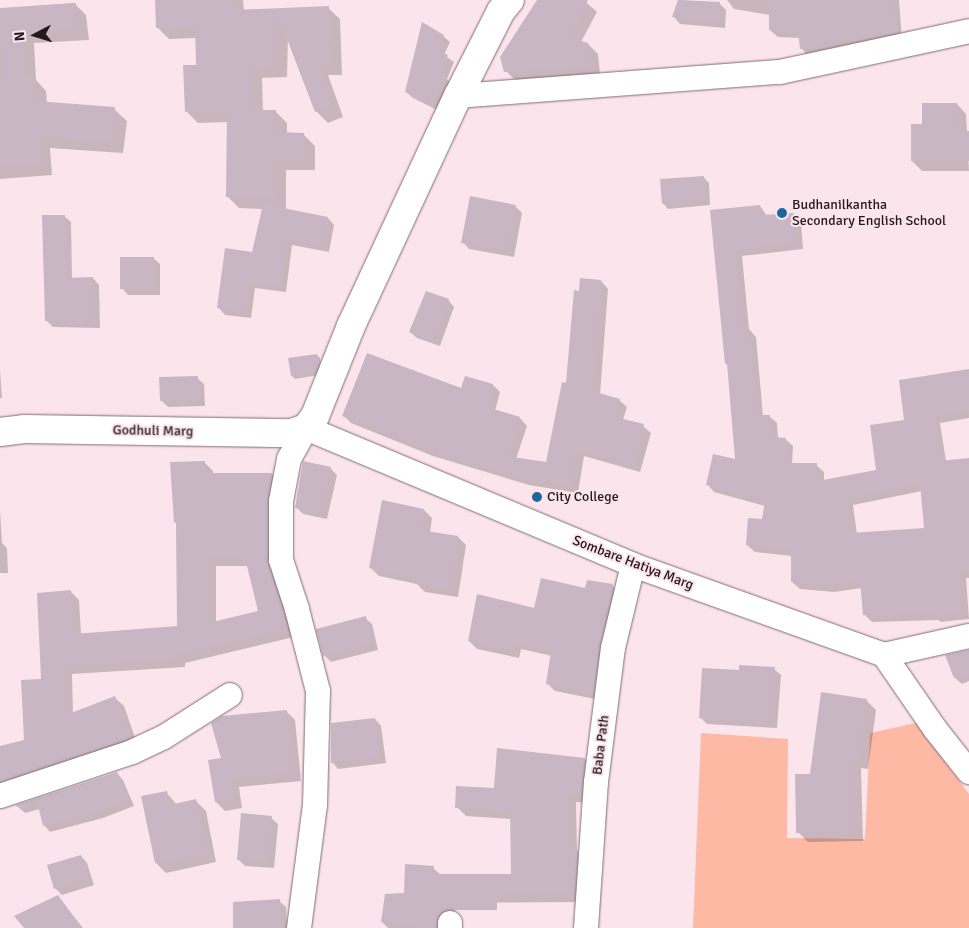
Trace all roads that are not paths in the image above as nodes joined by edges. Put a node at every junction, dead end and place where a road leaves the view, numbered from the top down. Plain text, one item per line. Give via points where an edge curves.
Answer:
1 (510, 0) edge
2 (969, 31) edge
3 (458, 96) junction
4 (306, 428) junction
5 (0, 432) edge
6 (633, 565) junction
7 (969, 636) edge
8 (884, 655) junction
9 (230, 695) dead end
10 (969, 772) edge
11 (0, 796) edge
12 (299, 928) edge
13 (586, 928) edge

1 - 3 main road
2 - 3 street via 780,72
3 - 4 main road via 351,326 315,416
4 - 5 main road, Godhuli Marg via 292,433 24,429
4 - 6 street, Sombare Hatiya Marg
4 - 12 street via 289,460 281,501 281,560 318,691 315,806
6 - 8 street, Sombare Hatiya Marg
6 - 13 street, Baba Path via 610,667 596,782
7 - 8 street
8 - 10 street
9 - 11 street via 164,737 132,752

